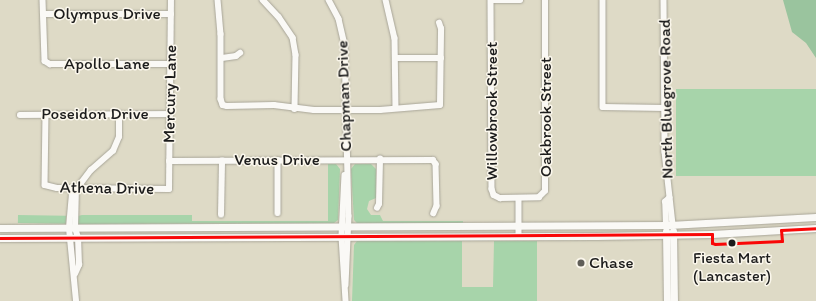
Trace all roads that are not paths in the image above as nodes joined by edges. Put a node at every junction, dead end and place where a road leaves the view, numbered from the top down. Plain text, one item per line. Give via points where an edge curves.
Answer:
1 (43, 0) edge
2 (171, 0) edge
3 (218, 0) edge
4 (263, 0) edge
5 (329, 0) edge
6 (386, 0) edge
7 (492, 0) edge
8 (520, 0) edge
9 (545, 0) edge
10 (603, 0) edge
11 (664, 0) edge
12 (44, 14) junction
13 (171, 14) junction
14 (439, 22) dead end
15 (240, 53) dead end
16 (222, 58) junction
17 (396, 58) junction
18 (441, 58) junction
19 (170, 64) junction
20 (396, 108) junction
21 (664, 108) junction
22 (295, 109) junction
23 (346, 110) junction
24 (46, 114) junction
25 (120, 114) junction
26 (170, 114) junction
27 (20, 115) dead end
28 (380, 159) junction
29 (278, 160) junction
30 (346, 160) junction
31 (169, 161) junction
32 (222, 161) junction
33 (76, 188) junction
34 (169, 189) joint
35 (519, 198) junction
36 (377, 208) dead end
37 (278, 213) dead end
38 (434, 213) dead end
39 (221, 215) dead end
40 (816, 216) edge
41 (747, 220) junction
42 (520, 225) junction
43 (596, 225) junction
44 (669, 225) junction
45 (466, 226) junction
46 (270, 227) junction
47 (346, 227) junction
48 (0, 228) edge
49 (72, 228) junction
50 (816, 228) edge
51 (748, 232) junction
52 (670, 234) junction
53 (466, 236) junction
54 (519, 236) junction
55 (596, 236) junction
56 (271, 237) junction
57 (346, 237) junction
58 (0, 238) edge
59 (74, 238) junction
60 (670, 292) junction
61 (76, 301) edge
62 (346, 301) edge
63 (667, 301) edge
64 (674, 301) edge

1 - 12 street
2 - 13 street, Mercury Lane
3 - 16 street
4 - 22 street via 279,17 293,38 296,55
5 - 23 street, Chapman Drive via 339,19 345,45
6 - 17 street via 394,29
7 - 8 street
7 - 35 street, Willowbrook Street via 492,189 498,198
9 - 35 street, Oakbrook Street via 546,187 542,197
10 - 21 street via 603,107
11 - 21 street, North Bluegrove Road
12 - 13 street, Olympus Drive
12 - 19 street, Apollo Lane via 44,61 50,64
13 - 19 street, Mercury Lane
14 - 18 street
15 - 16 street
16 - 22 street via 223,105 274,105
17 - 18 street
17 - 20 street
18 - 20 street via 440,101 437,106
19 - 26 street, Mercury Lane
20 - 23 street
21 - 44 street, North Bluegrove Road via 668,198 665,202
22 - 23 street
23 - 30 street, Chapman Drive
24 - 25 street, Poseidon Drive
24 - 27 street, Poseidon Drive
24 - 33 street, Athena Drive via 45,186
25 - 26 street, Poseidon Drive
25 - 33 street via 119,136 113,151 91,170
26 - 31 street, Mercury Lane
28 - 30 street, Venus Drive
28 - 36 street
28 - 38 street, Venus Drive via 433,160 436,164 437,206
29 - 30 street, Venus Drive
29 - 32 street, Venus Drive
29 - 37 street
30 - 47 street, Chapman Drive via 343,188
31 - 32 street, Venus Drive
31 - 34 street, Mercury Lane
32 - 39 street
33 - 34 street, Athena Drive
33 - 49 street via 72,195
35 - 42 street
40 - 41 main road
41 - 44 main road
41 - 51 main road
42 - 43 main road
42 - 45 main road
42 - 54 street
43 - 44 main road
43 - 55 main road
44 - 52 main road, North Bluegrove Road
45 - 47 main road
45 - 53 main road
46 - 47 main road
46 - 49 main road
46 - 56 main road
47 - 57 street, Chapman Drive
48 - 49 main road
49 - 59 street
50 - 51 main road
51 - 52 main road
52 - 55 main road
52 - 60 main road, North Bluegrove Road
53 - 54 main road
53 - 57 main road
54 - 55 main road
56 - 57 main road
56 - 59 main road
57 - 62 street, Chapman Drive
58 - 59 main road
59 - 61 street
60 - 63 main road, North Bluegrove Road
60 - 64 main road, North Bluegrove Road

